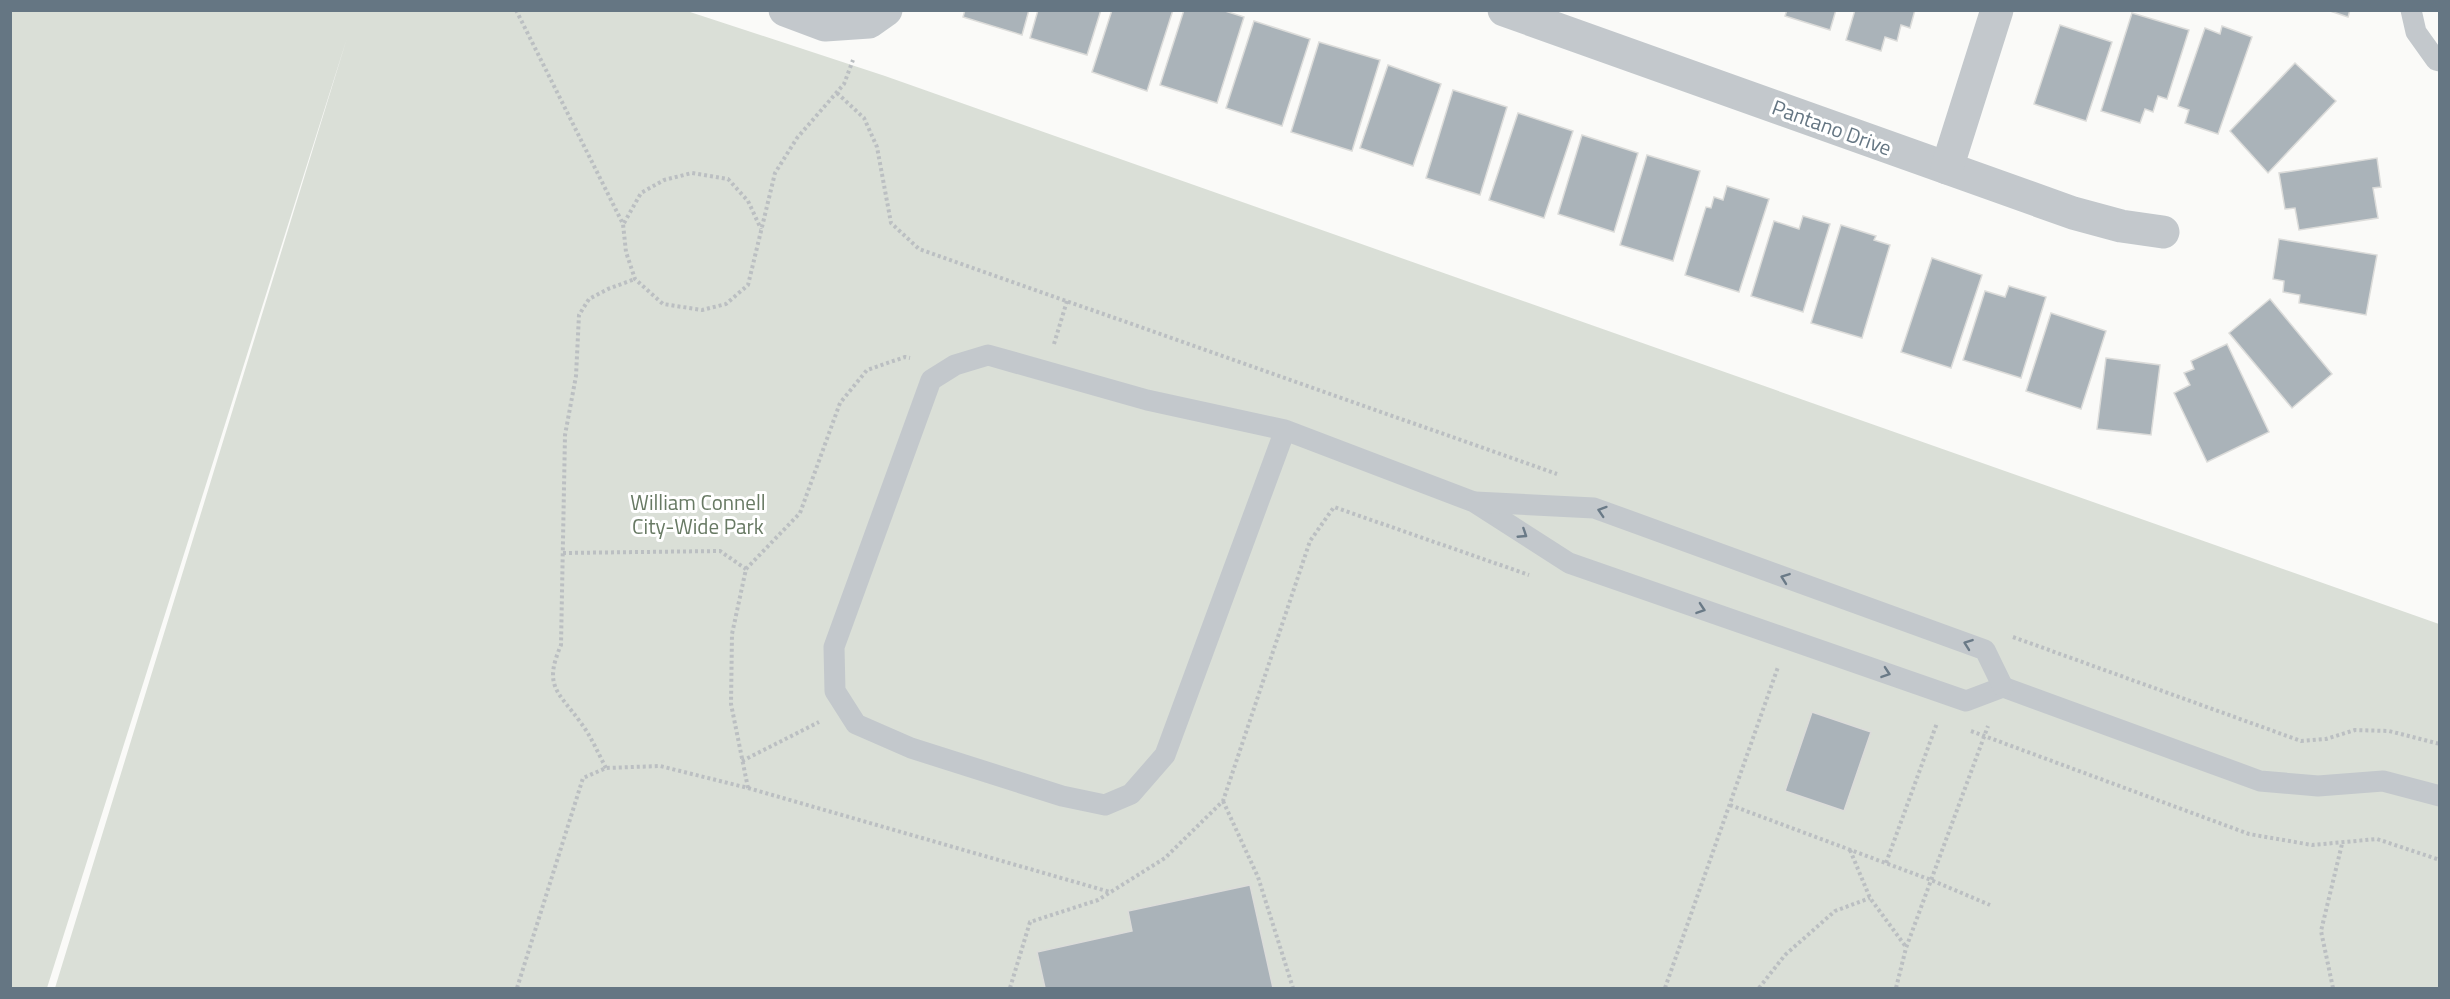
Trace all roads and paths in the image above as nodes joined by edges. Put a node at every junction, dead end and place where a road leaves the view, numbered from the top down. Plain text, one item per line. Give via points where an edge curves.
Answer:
1 (516, 10) edge
2 (785, 10) edge
3 (886, 10) edge
4 (1504, 10) edge
5 (1996, 10) edge
6 (2411, 10) edge
7 (854, 22) junction
8 (2439, 61) edge
9 (1947, 168) junction
10 (623, 224) junction
11 (762, 230) junction
12 (2163, 232) dead end
13 (635, 279) junction
14 (1067, 301) dead end
15 (955, 364) junction
16 (1046, 371) junction
17 (1285, 430) junction
18 (1474, 502) junction
19 (563, 553) junction
20 (746, 569) junction
21 (1534, 577) dead end
22 (2018, 639) dead end
23 (1779, 664) dead end
24 (2003, 687) junction
25 (846, 708) junction
26 (1947, 723) dead end
27 (1966, 729) dead end
28 (1984, 736) junction
29 (742, 761) junction
30 (606, 768) junction
31 (748, 788) junction
32 (2439, 796) edge
33 (1223, 801) junction
34 (1730, 805) junction
35 (2342, 844) junction
36 (1849, 849) junction
37 (2439, 860) edge
38 (1886, 863) junction
39 (1931, 880) junction
40 (1111, 892) junction
41 (1870, 898) junction
42 (1990, 905) dead end
43 (1906, 948) junction
44 (517, 988) edge
45 (1010, 988) edge
46 (1293, 988) edge
47 (1665, 988) edge
48 (1759, 988) edge
49 (1896, 988) edge
50 (2333, 988) edge

1 - 10 path
2 - 7 street via 825,25
3 - 7 street via 869,22
4 - 9 street, Pantano Drive
5 - 9 street
6 - 8 lane via 2416,32
7 - 11 path via 854,56 844,84 797,138 775,173
9 - 12 street, Pantano Drive via 2090,219
10 - 11 path via 641,193 664,180 692,173 728,179 748,201
10 - 13 path via 626,252
11 - 13 path via 748,285 726,304 702,310 663,304
13 - 19 path via 590,299 579,315 576,376 565,435
14 - 16 path
15 - 16 lane via 988,354
15 - 20 path via 904,357 867,370 840,404 800,513
15 - 25 lane via 931,380 834,647 835,691
16 - 17 lane via 1147,400
17 - 18 lane
17 - 25 lane via 1165,754 1131,794 1105,805 1062,796 911,748 856,724
18 -> 24 lane via 1569,563 1966,701
24 -> 18 lane via 1985,650 1594,508
19 - 20 path via 720,551
19 - 30 path via 561,645 552,665 556,693 582,724
20 - 29 path via 732,634 731,704
21 - 33 path via 1334,507 1310,541
22 - 24 path
23 - 34 path
24 - 28 path
24 - 32 lane via 2260,781 2318,786 2384,782
25 - 29 path
26 - 38 path via 1938,719
27 - 28 path
28 - 35 path via 2249,834 2312,845
28 - 39 path
29 - 31 path
30 - 31 path via 660,766
30 - 44 path via 583,778
31 - 40 path
33 - 40 path via 1165,858
33 - 46 path via 1258,877
34 - 36 path
34 - 47 path
35 - 37 path via 2377,838
35 - 50 path via 2321,931
36 - 38 path
36 - 41 path
38 - 39 path
39 - 42 path
39 - 43 path
40 - 45 path via 1030,922
41 - 43 path
41 - 48 path via 1835,911 1785,955
43 - 49 path

